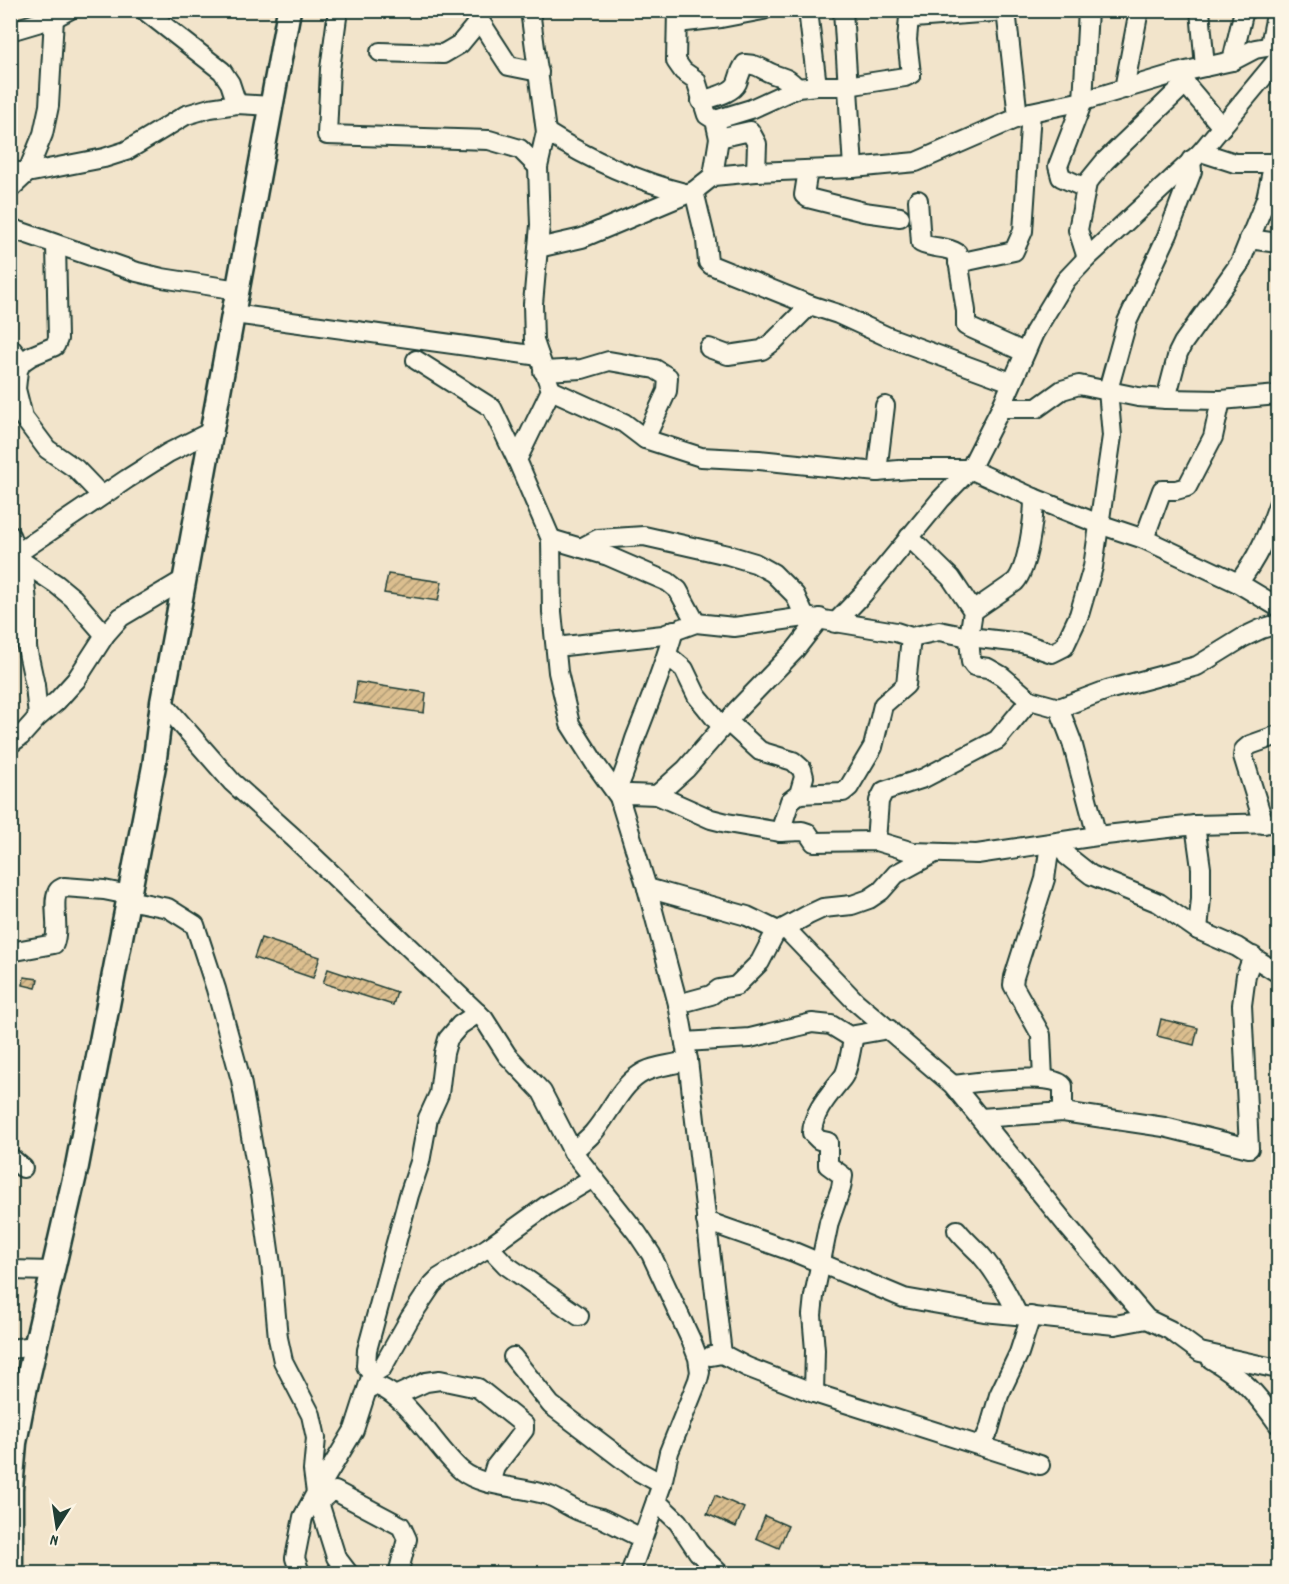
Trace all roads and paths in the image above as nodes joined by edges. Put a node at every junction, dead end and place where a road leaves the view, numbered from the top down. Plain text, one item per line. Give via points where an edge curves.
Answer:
1 (144, 10) edge
2 (289, 10) edge
3 (338, 10) edge
4 (530, 10) edge
5 (763, 10) edge
6 (808, 10) edge
7 (843, 10) edge
8 (1088, 10) edge
9 (1139, 10) edge
10 (1200, 10) edge
11 (1244, 10) edge
12 (1277, 10) edge
13 (1006, 11) edge
14 (910, 14) edge
15 (52, 15) edge
16 (476, 16) edge
17 (677, 17) edge
18 (10, 32) edge
19 (380, 52) dead end
20 (1275, 59) edge
21 (1232, 60) junction
22 (1205, 67) junction
23 (539, 72) junction
24 (1181, 78) junction
25 (818, 86) junction
26 (848, 86) junction
27 (797, 88) junction
28 (1124, 88) junction
29 (701, 100) junction
30 (1083, 101) junction
31 (237, 104) junction
32 (272, 106) junction
33 (1025, 114) junction
34 (715, 120) junction
35 (1222, 127) junction
36 (546, 132) junction
37 (719, 138) junction
38 (1196, 156) junction
39 (1276, 162) edge
40 (538, 167) junction
41 (853, 168) junction
42 (808, 170) junction
43 (19, 172) edge
44 (756, 172) junction
45 (713, 176) junction
46 (1085, 188) junction
47 (10, 189) edge
48 (691, 192) junction
49 (918, 200) dead end
50 (900, 217) dead end
51 (10, 228) edge
52 (1250, 239) junction
53 (1278, 243) edge
54 (56, 245) junction
55 (538, 248) junction
56 (1087, 258) junction
57 (958, 263) junction
58 (238, 290) junction
59 (810, 305) junction
60 (234, 314) junction
61 (10, 346) edge
62 (710, 348) dead end
63 (1024, 352) junction
64 (416, 360) dead end
65 (22, 362) junction
66 (541, 364) junction
67 (1011, 382) junction
68 (551, 390) junction
69 (1108, 390) junction
70 (1278, 395) edge
71 (1166, 399) junction
72 (1221, 400) junction
73 (885, 405) dead end
74 (1001, 408) junction
75 (212, 431) junction
76 (645, 439) junction
77 (517, 460) junction
78 (970, 469) junction
79 (877, 472) junction
80 (101, 495) junction
81 (1034, 498) junction
82 (1278, 505) edge
83 (1099, 524) junction
84 (10, 535) edge
85 (909, 537) junction
86 (550, 539) junction
87 (1144, 539) junction
88 (581, 548) junction
89 (16, 554) edge
90 (185, 579) junction
91 (1238, 583) junction
92 (1278, 607) edge
93 (973, 611) junction
94 (820, 619) junction
95 (696, 623) junction
96 (1278, 624) edge
97 (674, 630) junction
98 (105, 635) junction
99 (911, 637) junction
100 (969, 637) junction
101 (10, 640) edge
102 (556, 647) junction
103 (27, 648) junction
104 (667, 655) junction
105 (1030, 700) junction
106 (162, 702) junction
107 (1059, 708) junction
108 (38, 717) junction
109 (724, 724) junction
110 (1278, 735) edge
111 (10, 744) edge
112 (618, 794) junction
113 (800, 794) junction
114 (657, 795) junction
115 (1271, 823) edge
116 (1195, 825) junction
117 (780, 832) junction
118 (1097, 836) junction
119 (876, 842) junction
120 (1054, 843) junction
121 (937, 852) junction
122 (647, 888) junction
123 (128, 897) junction
124 (1198, 930) junction
125 (780, 931) junction
126 (10, 952) edge
127 (1253, 956) junction
128 (1278, 973) edge
129 (678, 1004) junction
130 (478, 1013) junction
131 (889, 1029) junction
132 (854, 1036) junction
133 (686, 1051) junction
134 (1042, 1079) junction
135 (953, 1085) junction
136 (1063, 1112) junction
137 (981, 1118) junction
138 (573, 1152) junction
139 (593, 1178) junction
140 (706, 1221) junction
141 (957, 1230) dead end
142 (489, 1247) junction
143 (820, 1263) junction
144 (10, 1270) edge
145 (52, 1272) junction
146 (579, 1316) dead end
147 (1024, 1316) junction
148 (1148, 1319) junction
149 (35, 1346) junction
150 (10, 1349) edge
151 (1200, 1352) junction
152 (722, 1354) junction
153 (513, 1357) dead end
154 (698, 1358) junction
155 (1278, 1369) edge
156 (370, 1379) junction
157 (814, 1393) junction
158 (395, 1396) junction
159 (1278, 1424) edge
160 (982, 1445) junction
161 (1040, 1465) dead end
162 (490, 1483) junction
163 (662, 1484) junction
164 (317, 1498) junction
165 (656, 1501) junction
166 (642, 1538) junction
167 (12, 1574) edge
168 (298, 1574) edge
169 (349, 1574) edge
170 (399, 1574) edge
171 (630, 1574) edge
172 (720, 1574) edge

1 - 31 street via 222,71
2 - 32 street
3 - 40 street via 327,135 489,140 520,149
4 - 23 street
5 - 17 street via 722,18
6 - 25 street
7 - 26 street
8 - 30 street
9 - 28 street
10 - 22 street
11 - 21 street
12 - 20 street
13 - 14 street via 941,18
13 - 33 street
14 - 26 street via 907,40 911,74
15 - 18 street
15 - 43 street via 49,106 43,134
16 - 19 street via 460,44 443,54
16 - 23 street via 509,66
17 - 29 street via 676,61 696,80
20 - 21 street via 1255,49
20 - 35 street
21 - 22 street
22 - 24 street
23 - 36 street
24 - 28 street
24 - 35 street
24 - 46 street
25 - 26 street
25 - 27 street
26 - 41 street
27 - 29 street via 789,78 745,64 736,85
27 - 34 street
28 - 30 street
29 - 34 street via 707,115
30 - 33 street
30 - 46 street via 1058,172
31 - 32 street
31 - 43 street via 186,115 126,151 104,158
32 - 58 street
33 - 41 street via 916,162
33 - 57 street via 1023,231 1014,251
34 - 37 street
35 - 38 street
36 - 40 street
36 - 48 street via 614,169 656,185
37 - 44 street via 750,131 757,144
37 - 45 street
38 - 39 street via 1235,163
38 - 56 street
38 - 69 street via 1168,234 1127,321
39 - 52 street
40 - 55 street
41 - 42 street
42 - 44 street
42 - 50 street via 804,195 808,198 864,213
43 - 47 street
44 - 45 street
45 - 48 street
46 - 56 street via 1078,230
48 - 55 street via 582,238
48 - 59 street via 706,240 708,262
49 - 57 street via 921,243 957,253
51 - 54 street
52 - 53 street
52 - 71 street via 1240,263 1183,343
54 - 58 street via 137,272
54 - 65 street via 58,339 55,346
55 - 66 street via 533,304 534,341
56 - 63 street via 1049,304
57 - 63 street via 966,326
58 - 60 street
59 - 62 street via 762,350 728,355
59 - 67 street
60 - 66 street
60 - 75 street
61 - 65 street
63 - 67 street
64 - 77 street via 492,408
65 - 80 street via 16,389 23,417 46,449 76,469
66 - 68 street
66 - 76 street via 582,369 609,361 655,369 668,377 667,391
67 - 74 street
68 - 76 street via 624,423
68 - 77 street
69 - 71 street
69 - 74 street via 1079,385 1062,390 1037,408
69 - 83 street via 1112,436
70 - 72 street
71 - 72 street
72 - 87 street via 1213,437 1199,466 1186,487 1162,490
73 - 79 street
74 - 78 street
75 - 80 street
75 - 90 street
76 - 79 street via 701,457
77 - 86 street
78 - 79 street
78 - 81 street
78 - 85 street
80 - 89 street
81 - 83 street
81 - 93 street via 1020,577
82 - 91 street via 1263,546
83 - 87 street
83 - 100 street via 1093,567 1065,647 1052,653 1022,643
84 - 89 street
85 - 93 street via 951,578
85 - 94 street via 863,594
86 - 88 street
86 - 102 street
87 - 91 street
88 - 94 street via 598,538 644,536 755,563 774,573
88 - 95 street via 668,582 684,599
89 - 98 street via 73,598
89 - 103 street via 24,572
90 - 98 street via 121,617
90 - 106 street
91 - 92 street
93 - 100 street
94 - 95 street via 734,627
94 - 99 street
94 - 109 street
95 - 97 street
96 - 107 street via 1261,629 1197,666 1107,690
97 - 102 street via 663,635
97 - 104 street
98 - 108 street via 76,680
99 - 100 street via 939,631
99 - 113 street via 906,685 883,705 873,747 860,773 843,792
100 - 105 street via 974,666 1002,676
101 - 103 street
102 - 112 street via 570,724
103 - 108 street
104 - 109 street via 684,669 697,696
104 - 112 street
105 - 107 street
105 - 119 street via 997,740 924,778 884,791 879,801
106 - 123 street via 154,766
106 - 130 street via 232,782
107 - 118 street
108 - 111 street
109 - 113 street via 760,751 793,761 802,769
109 - 114 street via 686,769
110 - 115 street via 1250,745 1243,756
112 - 114 street
112 - 122 street
113 - 117 street via 790,801
114 - 117 street via 711,819
115 - 116 street
116 - 118 street
116 - 124 street via 1201,867
117 - 119 street via 802,831 814,842
118 - 120 street
119 - 121 street via 913,852
120 - 121 street via 977,854
120 - 124 street via 1091,875 1159,903
120 - 134 street via 1013,985 1041,1035
121 - 125 street via 896,874 868,899 823,908
122 - 125 street via 747,916
122 - 129 street
123 - 126 street via 104,890 64,887 57,892 54,944
123 - 145 street via 77,1166
123 - 164 street via 168,908 195,925 200,936 241,1080 261,1193 283,1361 315,1427 313,1470
124 - 127 street
125 - 129 street via 760,962 736,986
125 - 131 street
127 - 128 street
127 - 136 street via 1242,1005 1249,1148 1164,1127
129 - 133 street
130 - 138 street via 507,1055 542,1092
130 - 156 street via 448,1039 439,1094 428,1118 420,1162 367,1350
131 - 132 street
131 - 135 street
132 - 133 street via 831,1025 812,1023
132 - 143 street via 843,1077 828,1093 813,1123 812,1134 828,1143 828,1165 843,1176
133 - 138 street via 671,1066 656,1067 639,1075
133 - 140 street
134 - 135 street
134 - 136 street via 1061,1082
135 - 137 street
136 - 137 street
137 - 148 street
138 - 139 street
139 - 142 street
139 - 154 street via 651,1254
140 - 143 street
140 - 152 street
141 - 147 street via 981,1255
142 - 146 street via 506,1265
142 - 156 street via 432,1285 382,1368
143 - 147 street via 904,1298
143 - 157 street via 812,1315
144 - 145 street
145 - 149 street
147 - 148 street via 1115,1325
147 - 160 street via 1019,1353
148 - 151 street
149 - 150 street
149 - 167 street via 15,1443
151 - 155 street
151 - 159 street via 1232,1371 1256,1393
152 - 154 street
152 - 157 street
153 - 163 street via 551,1405 638,1471
154 - 163 street via 698,1380 669,1452
156 - 158 street
156 - 164 street via 354,1430
157 - 160 street
158 - 162 street via 463,1472
158 - 162 street via 440,1380 478,1388 524,1425 495,1467
160 - 161 street
162 - 166 street via 552,1497
163 - 165 street
164 - 168 street via 303,1517 295,1558
164 - 169 street via 336,1557
164 - 170 street via 335,1491 401,1527 407,1539
165 - 166 street
165 - 172 street
166 - 171 street

